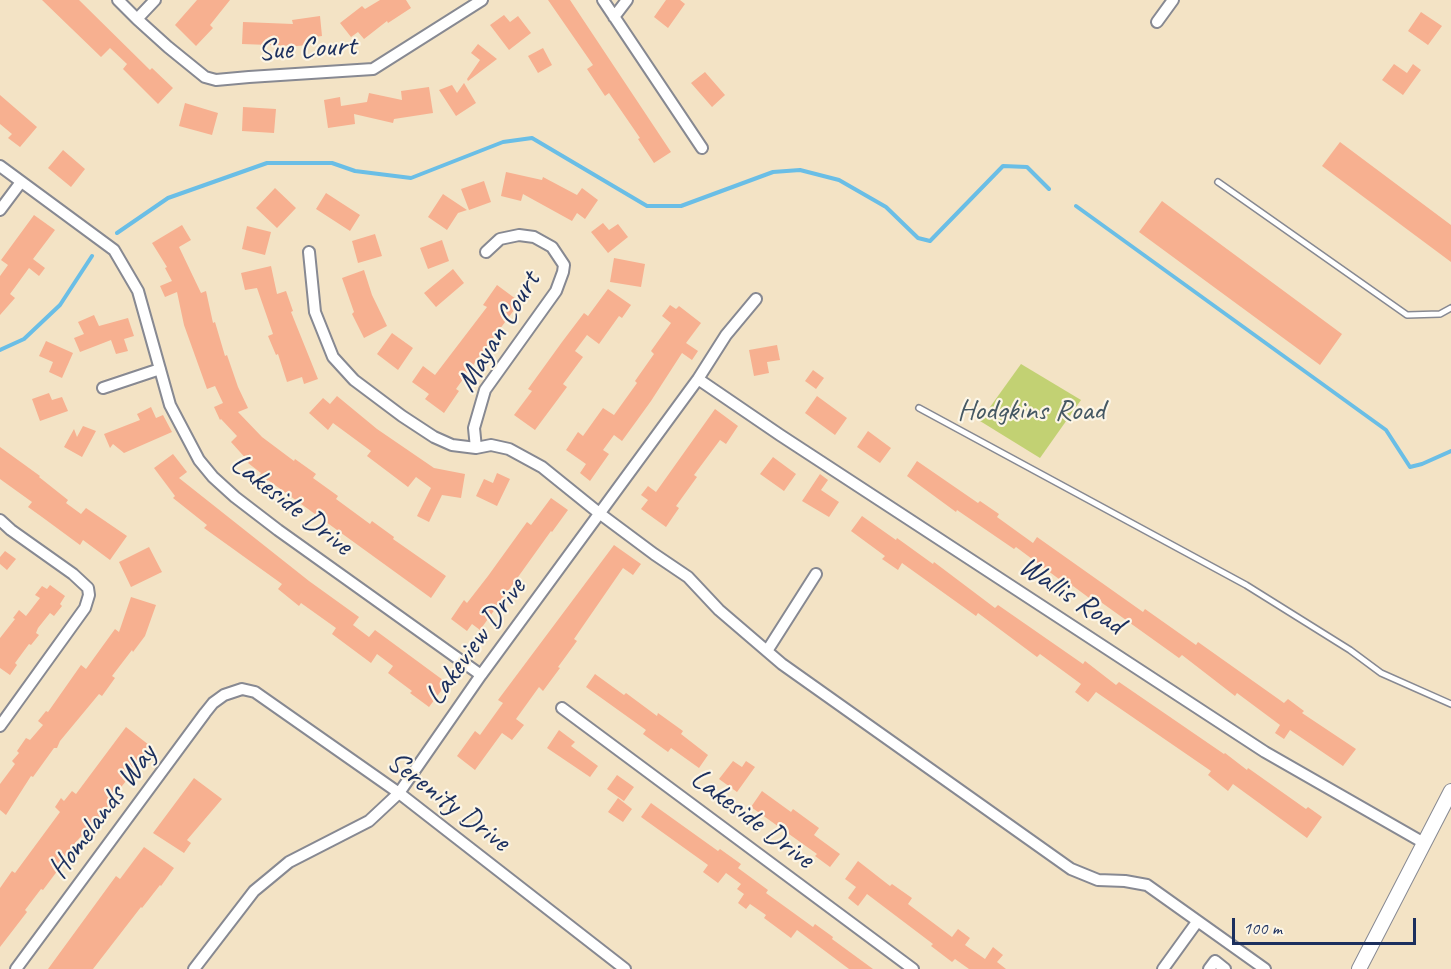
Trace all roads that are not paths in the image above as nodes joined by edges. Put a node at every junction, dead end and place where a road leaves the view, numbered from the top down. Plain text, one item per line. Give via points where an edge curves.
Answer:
1 (118, 0) edge
2 (155, 0) edge
3 (482, 0) edge
4 (603, 0) edge
5 (627, 0) edge
6 (1173, 0) edge
7 (614, 17) junction
8 (137, 19) junction
9 (1157, 22) dead end
10 (702, 148) dead end
11 (0, 166) edge
12 (21, 182) junction
13 (1218, 182) dead end
14 (0, 210) edge
15 (309, 252) dead end
16 (486, 252) dead end
17 (756, 299) dead end
18 (1451, 308) edge
19 (160, 369) junction
20 (698, 379) junction
21 (104, 388) dead end
22 (919, 408) dead end
23 (476, 448) junction
24 (599, 513) junction
25 (0, 520) edge
26 (816, 574) dead end
27 (767, 651) junction
28 (480, 675) junction
29 (233, 691) joint
30 (1451, 704) edge
31 (562, 708) dead end
32 (0, 726) edge
33 (1451, 791) edge
34 (399, 793) junction
35 (1424, 843) junction
36 (1197, 922) junction
37 (16, 969) edge
38 (194, 969) edge
39 (626, 969) edge
40 (913, 969) edge
41 (1163, 969) edge
42 (1209, 969) edge
43 (1225, 969) edge
44 (1265, 969) edge
45 (1359, 969) edge

1 - 8 street, Sue Court
2 - 8 street
3 - 8 street, Sue Court via 373,69 216,80 205,76
4 - 7 street
5 - 7 street
6 - 9 street
7 - 10 street
11 - 12 street, Lakeside Drive
12 - 14 street
12 - 19 street, Lakeside Drive via 114,250 138,291
13 - 18 lane via 1407,315 1440,314
15 - 23 street via 315,312 342,369 434,436 452,445
16 - 23 street, Mayan Court via 501,239 519,234 534,237 552,248 564,265 556,291 485,390 474,428
17 - 20 street, Lakeview Drive via 726,335
19 - 21 street
19 - 28 street, Lakeside Drive via 170,405 186,439 220,484
20 - 24 street, Lakeview Drive
20 - 35 street, Wallis Road via 1265,752
22 - 30 lane via 1246,585 1381,673
23 - 24 street via 491,445 526,457
24 - 27 street via 688,577
24 - 28 street, Lakeview Drive
25 - 32 street via 74,574 88,588 89,595 86,608
26 - 27 street
27 - 36 street via 1071,869 1098,880 1147,885
28 - 34 street, Lakeview Drive
29 - 34 street, Serenity Drive via 255,692
29 - 37 street, Homelands Way via 205,713
31 - 40 street, Lakeside Drive
33 - 35 street
34 - 38 street, Lakeview Drive via 369,821 289,862 254,891
34 - 39 street, Serenity Drive
35 - 45 street
36 - 41 street
36 - 44 street
42 - 43 street via 1215,961

